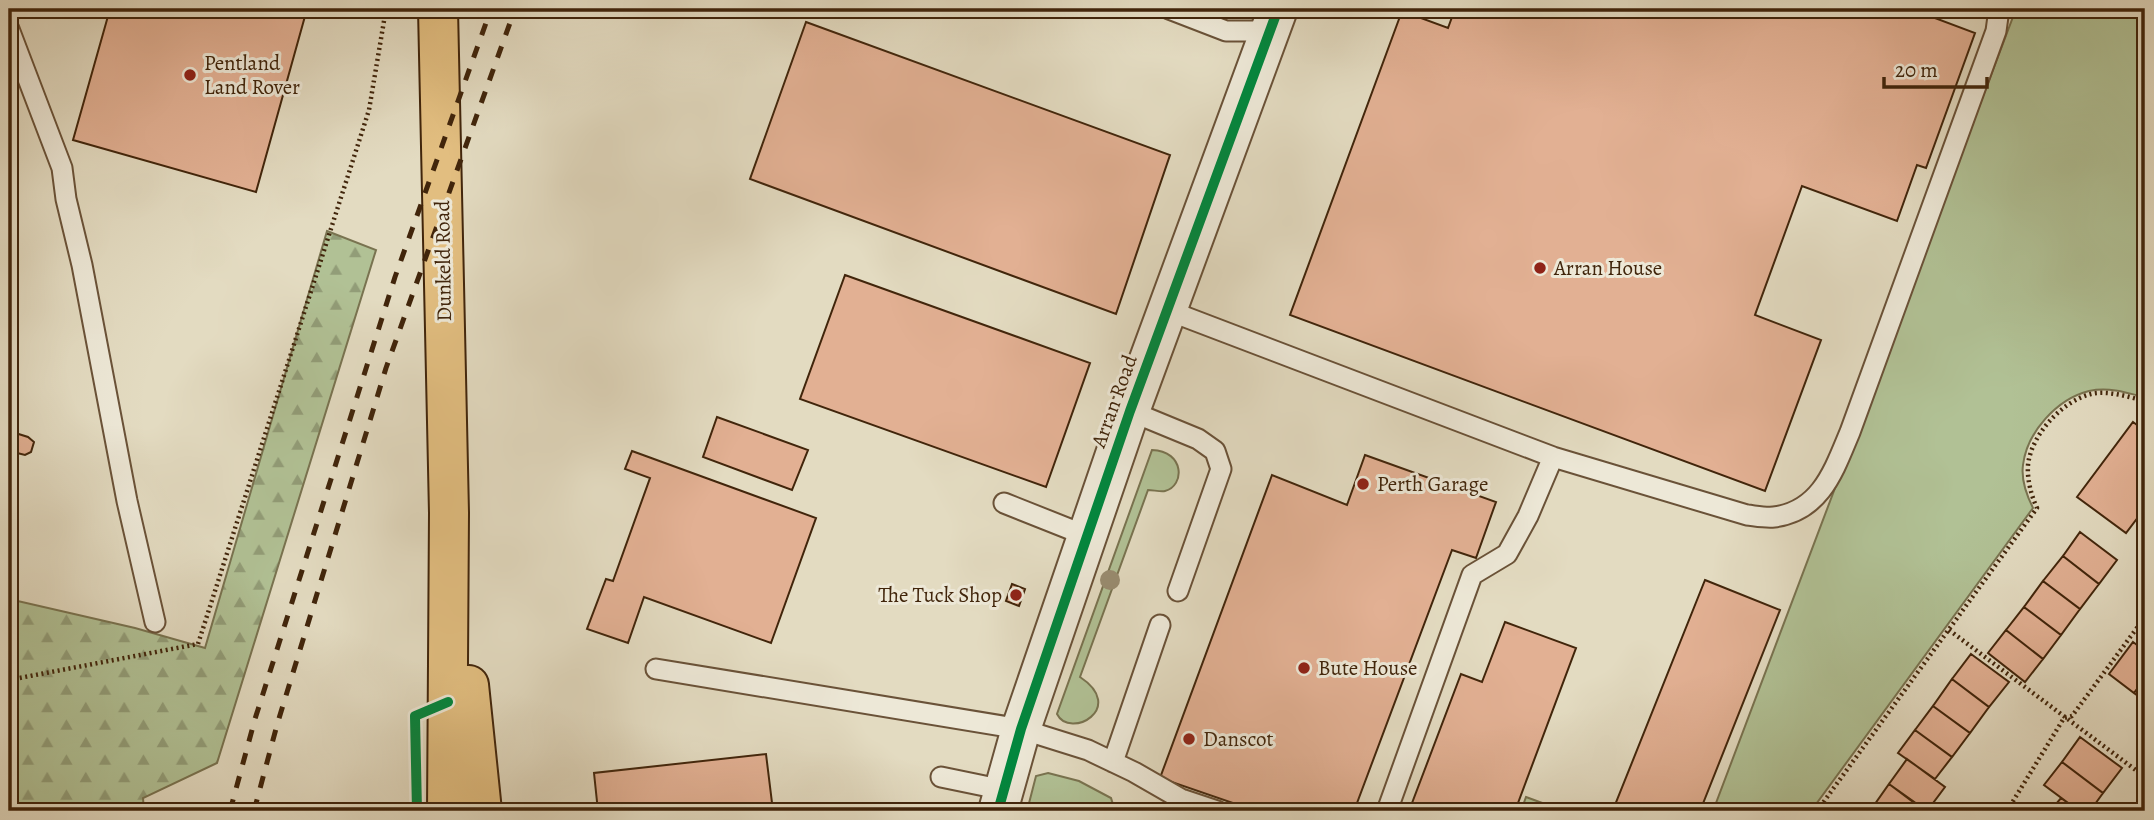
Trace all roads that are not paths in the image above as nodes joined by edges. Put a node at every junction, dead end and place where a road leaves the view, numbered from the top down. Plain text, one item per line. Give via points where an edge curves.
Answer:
1 (438, 9) edge
2 (1169, 9) edge
3 (1999, 9) edge
4 (1274, 20) edge
5 (9, 29) edge
6 (1167, 310) junction
7 (1130, 411) junction
8 (1553, 457) junction
9 (1004, 503) dead end
10 (449, 513) junction
11 (1087, 536) junction
12 (1178, 591) dead end
13 (155, 622) dead end
14 (1160, 625) dead end
15 (656, 669) dead end
16 (1021, 729) junction
17 (1113, 762) junction
18 (941, 777) dead end
19 (1001, 801) edge
20 (447, 811) edge
21 (482, 811) edge
22 (1217, 811) edge
23 (1387, 811) edge

1 - 10 main road, Dunkeld Road
2 - 4 lane via 1226,30
3 - 8 lane via 1996,31 1850,432 1831,475 1811,503 1774,517 1747,515
4 - 6 street, Arran Road
5 - 13 lane via 62,168
6 - 7 street, Arran Road
6 - 8 lane
7 - 11 street, Arran Road
7 - 12 lane via 1198,439 1215,451 1221,469
8 - 23 lane via 1507,554 1472,575
9 - 11 lane
10 - 20 main road, Dunkeld Road
10 - 21 main road, Dunkeld Road
11 - 16 street, Arran Road
14 - 17 lane
15 - 16 lane
16 - 17 lane
16 - 19 street, Arran Road
17 - 22 lane via 1181,799
18 - 19 lane

